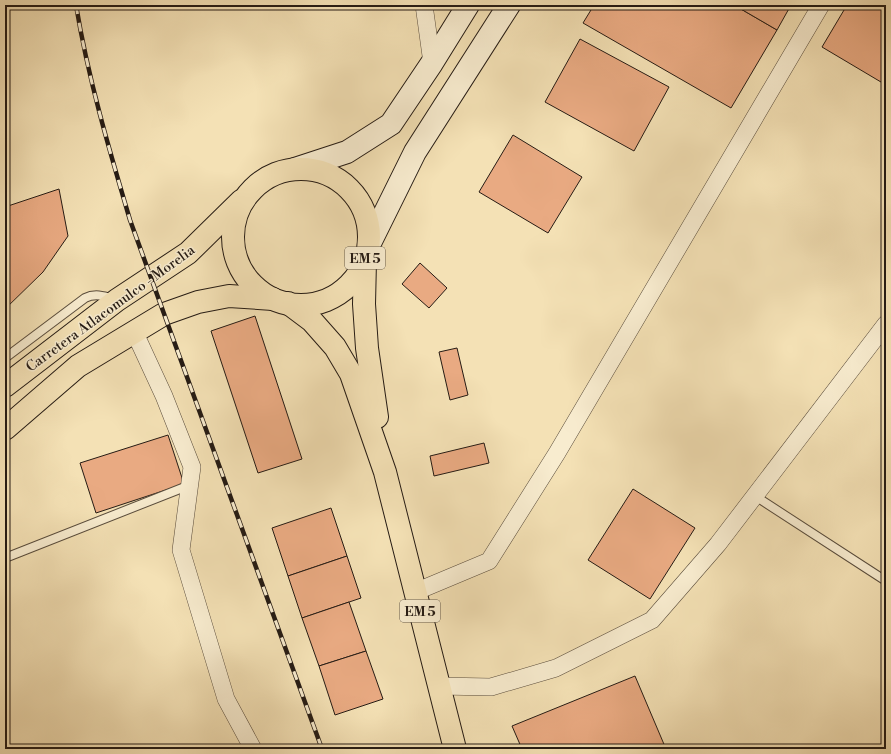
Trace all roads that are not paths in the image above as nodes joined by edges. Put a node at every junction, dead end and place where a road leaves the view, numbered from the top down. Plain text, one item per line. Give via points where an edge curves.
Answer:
1 (424, 5) edge
2 (468, 5) edge
3 (509, 5) edge
4 (821, 5) edge
5 (432, 63) junction
6 (295, 169) junction
7 (248, 195) junction
8 (367, 253) junction
9 (117, 300) junction
10 (282, 301) junction
11 (886, 324) edge
12 (134, 331) junction
13 (5, 358) edge
14 (5, 386) edge
15 (5, 428) edge
16 (385, 472) junction
17 (190, 485) junction
18 (755, 496) junction
19 (5, 558) edge
20 (886, 581) edge
21 (415, 592) junction
22 (439, 686) junction
23 (253, 749) edge
24 (455, 749) edge

1 - 5 street
2 - 5 main road
3 - 8 main road via 415,152
4 - 21 street via 557,453 489,561
5 - 6 main road via 391,124 347,152
6 - 7 main road, EM 5 via 269,177 256,185
6 - 8 main road, EM 5 via 322,172 346,186 360,203 368,223
7 - 9 main road, Carretera Atlacomulco - Morelia / EM 5 via 188,253
7 - 10 main road, EM 5 via 240,206 233,230 239,264 257,288
8 - 10 main road, EM 5 via 359,273 338,294 321,302 304,304
8 - 16 main road, EM 5 via 364,304 366,348
9 - 13 lane via 92,294
9 - 14 main road, Carretera Atlacomulco - Morelia / EM 5
10 - 12 main road, Carretera Atlacomulco - Morelia / EM 5 via 229,296 198,302 164,314
10 - 16 main road, EM 5 via 312,321 335,347 351,374
11 - 18 street
12 - 15 main road, Carretera Atlacomulco - Morelia / EM 5 via 78,366
12 - 17 street via 164,396 192,467
16 - 21 main road, EM 5
17 - 19 lane
17 - 23 street via 181,550 226,699
18 - 20 lane
18 - 22 street via 718,544 652,620 556,668 491,687
21 - 22 main road, EM 5
22 - 24 main road, EM 5

